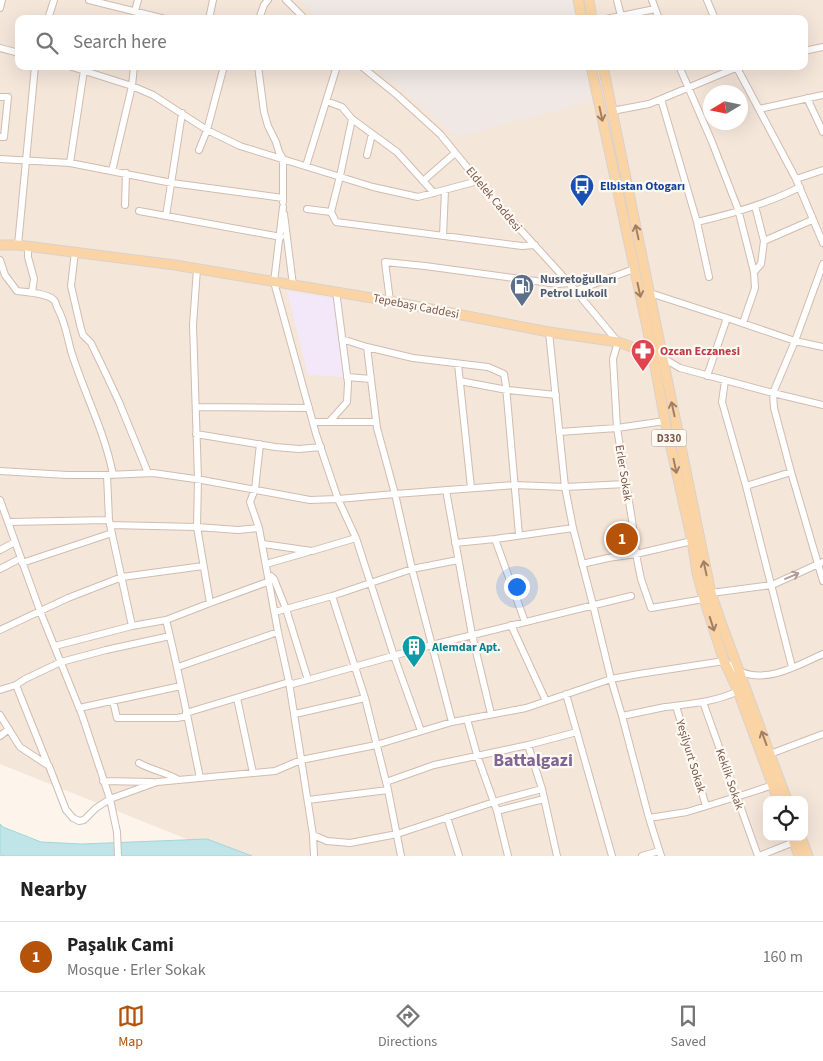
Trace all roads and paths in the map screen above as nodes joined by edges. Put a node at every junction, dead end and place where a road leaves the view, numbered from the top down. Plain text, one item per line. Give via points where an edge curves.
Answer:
1 (2, 0) edge
2 (54, 0) edge
3 (89, 0) edge
4 (138, 0) edge
5 (213, 0) edge
6 (268, 0) edge
7 (286, 0) edge
8 (578, 0) edge
9 (589, 0) edge
10 (618, 0) edge
11 (652, 0) edge
12 (707, 0) edge
13 (0, 8) edge
14 (655, 9) junction
15 (135, 11) junction
16 (49, 15) edge
17 (144, 15) edge
18 (210, 15) edge
19 (261, 15) edge
20 (302, 15) edge
21 (581, 15) edge
22 (591, 15) edge
23 (621, 15) edge
24 (626, 15) edge
25 (657, 15) edge
26 (713, 15) edge
27 (823, 47) edge
28 (0, 48) edge
29 (808, 50) edge
30 (15, 52) edge
31 (34, 70) edge
32 (84, 70) joint
33 (134, 70) edge
34 (223, 70) edge
35 (259, 70) edge
36 (336, 70) edge
37 (366, 70) edge
38 (593, 70) edge
39 (604, 70) edge
40 (681, 70) edge
41 (730, 70) edge
42 (739, 70) edge
43 (132, 86) junction
44 (689, 88) junction
45 (823, 95) edge
46 (0, 97) edge
47 (807, 98) junction
48 (661, 99) junction
49 (326, 101) junction
50 (759, 110) junction
51 (612, 111) junction
52 (182, 113) junction
53 (352, 118) junction
54 (206, 130) junction
55 (823, 132) edge
56 (372, 134) junction
57 (0, 137) edge
58 (199, 150) dead end
59 (455, 152) junction
60 (367, 156) dead end
61 (0, 159) edge
62 (284, 159) junction
63 (25, 160) junction
64 (70, 163) junction
65 (306, 166) junction
66 (823, 170) edge
67 (112, 171) junction
68 (126, 174) junction
69 (340, 176) junction
70 (796, 179) junction
71 (423, 181) junction
72 (478, 181) junction
73 (172, 182) junction
74 (800, 187) junction
75 (445, 190) junction
76 (434, 193) junction
77 (283, 198) junction
78 (125, 205) dead end
79 (755, 206) junction
80 (283, 207) junction
81 (307, 209) dead end
82 (139, 211) dead end
83 (330, 212) junction
84 (739, 212) junction
85 (166, 216) junction
86 (812, 220) junction
87 (697, 222) junction
88 (443, 236) junction
89 (279, 237) junction
90 (288, 238) junction
91 (764, 241) junction
92 (823, 243) edge
93 (0, 244) edge
94 (18, 245) junction
95 (534, 245) junction
96 (28, 246) junction
97 (75, 252) junction
98 (0, 260) edge
99 (823, 264) edge
100 (197, 269) junction
101 (634, 269) junction
102 (754, 272) junction
103 (708, 278) dead end
104 (274, 282) junction
105 (569, 283) junction
106 (293, 285) junction
107 (336, 291) junction
108 (575, 291) junction
109 (32, 292) junction
110 (650, 293) junction
111 (390, 300) junction
112 (727, 318) junction
113 (743, 324) junction
114 (549, 332) junction
115 (342, 340) junction
116 (795, 341) junction
117 (618, 342) junction
118 (367, 347) junction
119 (823, 347) edge
120 (653, 355) junction
121 (663, 358) junction
122 (458, 364) junction
123 (707, 376) junction
124 (347, 377) junction
125 (371, 379) junction
126 (725, 380) junction
127 (460, 381) junction
128 (507, 390) junction
129 (773, 393) junction
130 (556, 395) junction
131 (823, 405) edge
132 (196, 407) junction
133 (309, 408) junction
134 (330, 421) junction
135 (313, 422) junction
136 (376, 422) junction
137 (666, 422) junction
138 (617, 428) junction
139 (559, 432) junction
140 (196, 434) junction
141 (260, 444) junction
142 (321, 448) junction
143 (0, 471) edge
144 (791, 472) junction
145 (148, 473) junction
146 (110, 475) junction
147 (198, 479) junction
148 (626, 484) junction
149 (515, 485) junction
150 (746, 486) junction
151 (565, 487) junction
152 (471, 488) junction
153 (254, 489) junction
154 (446, 490) junction
155 (395, 494) junction
156 (338, 499) junction
157 (0, 500) edge
158 (8, 522) junction
159 (110, 522) junction
160 (197, 527) junction
161 (259, 528) junction
162 (572, 528) junction
163 (112, 533) junction
164 (519, 536) junction
165 (356, 538) junction
166 (495, 539) junction
167 (692, 541) junction
168 (15, 542) junction
169 (455, 543) junction
170 (263, 544) junction
171 (0, 550) edge
172 (312, 551) junction
173 (636, 554) junction
174 (22, 560) junction
175 (458, 560) junction
176 (821, 563) edge
177 (266, 564) junction
178 (582, 564) junction
179 (203, 566) junction
180 (0, 568) edge
181 (412, 569) junction
182 (122, 577) junction
183 (269, 578) junction
184 (823, 581) edge
185 (371, 583) junction
186 (772, 584) junction
187 (332, 596) junction
188 (631, 596) dead end
189 (708, 596) junction
190 (210, 603) junction
191 (593, 605) junction
192 (286, 609) junction
193 (40, 611) junction
194 (275, 612) junction
195 (166, 620) junction
196 (526, 622) junction
197 (511, 625) junction
198 (132, 626) junction
199 (0, 630) edge
200 (278, 632) junction
201 (472, 635) junction
202 (170, 636) junction
203 (432, 645) junction
204 (55, 646) junction
205 (823, 654) edge
206 (394, 656) junction
207 (724, 661) junction
208 (61, 662) junction
209 (178, 667) junction
210 (354, 667) junction
211 (792, 667) junction
212 (740, 671) junction
213 (308, 680) junction
214 (612, 680) junction
215 (289, 682) junction
216 (16, 685) junction
217 (181, 686) junction
218 (0, 690) edge
219 (738, 691) junction
220 (566, 694) junction
221 (237, 698) junction
222 (365, 698) junction
223 (113, 701) junction
224 (546, 701) junction
225 (703, 702) junction
226 (676, 706) junction
227 (79, 708) junction
228 (186, 714) junction
229 (295, 714) junction
230 (492, 714) junction
231 (0, 715) edge
232 (622, 716) junction
233 (467, 719) junction
234 (452, 722) junction
235 (8, 729) junction
236 (421, 731) junction
237 (577, 732) junction
238 (823, 734) edge
239 (0, 736) edge
240 (376, 745) junction
241 (528, 745) junction
242 (770, 754) junction
243 (477, 755) junction
244 (301, 760) junction
245 (139, 763) dead end
246 (49, 766) junction
247 (253, 773) junction
248 (200, 778) junction
249 (178, 780) junction
250 (103, 781) junction
251 (157, 782) junction
252 (386, 782) junction
253 (773, 785) junction
254 (542, 789) junction
255 (388, 790) junction
256 (777, 796) edge
257 (786, 796) edge
258 (736, 797) junction
259 (110, 799) junction
260 (544, 799) junction
261 (308, 800) junction
262 (494, 802) junction
263 (706, 806) junction
264 (496, 811) junction
265 (447, 817) junction
266 (649, 818) junction
267 (397, 834) junction
268 (313, 835) junction
269 (792, 841) edge
270 (796, 841) edge
271 (797, 841) edge
272 (660, 854) edge
273 (118, 856) edge
274 (314, 856) edge
275 (401, 856) edge
276 (458, 856) edge
277 (508, 856) edge
278 (557, 856) edge
279 (612, 856) edge
280 (642, 856) edge
281 (758, 856) edge
282 (799, 856) edge
283 (808, 856) edge

1 - 13 street
2 - 16 street
3 - 15 street
4 - 15 street
5 - 18 street
6 - 19 street
7 - 20 street
8 - 21 main road
9 - 22 main road
10 - 23 street
11 - 14 street
12 - 26 street
14 - 24 street
14 - 25 street
15 - 17 street
27 - 29 street
28 - 30 street
31 - 63 street
32 - 43 street
32 - 64 street
33 - 43 street
34 - 54 street
35 - 62 street via 268,126
36 - 49 street
37 - 59 street, Eldelek Caddesi via 440,134
38 -> 101 main road, D330
39 - 51 main road, D330
40 - 44 street
41 - 44 street
42 - 50 street
43 - 52 street
43 - 67 street
44 - 48 street
44 - 84 street
45 - 47 street
46 - 57 street via 8,97 4,137
47 - 50 street
47 - 55 street
48 - 51 street
48 - 87 street
49 - 53 street via 342,107
49 - 65 street
50 - 70 street
110 -> 51 main road, D330
52 - 54 street
52 - 73 street
53 - 56 street
53 - 69 street
54 - 58 street
54 - 62 street via 240,146
56 - 60 street
56 - 71 street via 397,152
59 - 71 street
59 - 72 street, Eldelek Caddesi
61 - 63 street
62 - 65 street
62 - 77 street
63 - 64 street
63 - 94 street
64 - 67 street
65 - 69 street
66 - 70 street
67 - 68 street
68 - 73 street
68 - 78 street
69 - 76 street via 418,197
69 - 83 street
70 - 74 street
71 - 76 street
72 - 75 street
72 - 95 street, Eldelek Caddesi
73 - 77 street
73 - 85 street
74 - 79 street
74 - 86 street
75 - 76 street
75 - 88 street
77 - 80 street
79 - 84 street
79 - 91 street
80 - 89 street
80 - 90 street
81 - 83 street
82 - 85 street
83 - 88 street via 336,222
84 - 87 street
84 - 102 street
85 - 89 street
86 - 91 street
86 - 92 street
87 - 103 street
88 - 95 street
89 - 90 street
89 - 104 street
90 - 106 street
91 - 102 street via 761,264
93 - 94 main road, Tepebaşı Caddesi
94 - 96 main road, Tepebaşı Caddesi
95 - 105 street, Eldelek Caddesi
96 - 97 main road, Tepebaşı Caddesi
96 - 109 street via 34,279
97 - 100 main road, Tepebaşı Caddesi
97 - 145 street via 71,286 83,335 91,343 105,372
98 - 109 street via 5,275 17,291
99 - 116 street
100 - 104 main road, Tepebaşı Caddesi
100 - 132 street via 193,325
101 - 108 street
101 -> 120 main road, D330
102 - 113 street via 755,288
104 - 106 main road, Tepebaşı Caddesi
104 - 133 street
105 - 108 street, Eldelek Caddesi
105 - 111 street via 385,262
106 - 107 main road, Tepebaşı Caddesi
107 - 111 main road, Tepebaşı Caddesi
107 - 115 street
108 - 117 street, Eldelek Caddesi
109 - 146 street via 54,300 63,318 71,351 109,456
110 - 112 street
110 - 121 main road, D330
111 - 114 main road, Tepebaşı Caddesi
112 - 113 street
112 - 123 street
113 - 116 street
114 - 117 main road, Tepebaşı Caddesi
114 - 130 street
115 - 118 street
115 - 124 street
116 - 119 street
116 - 129 street
117 - 120 main road, Tepebaşı Caddesi
117 - 138 street, Erler Sokak via 614,359
118 - 122 street
118 - 125 street
120 - 121 main road, Tepebaşı Caddesi
120 - 137 main road, D330
121 - 123 street, Tepebaşı Caddesi via 680,368
189 -> 121 main road, D330
122 - 127 street
122 - 128 street via 504,374
123 - 126 street, Tepebaşı Caddesi
124 - 125 street
124 - 134 street via 347,402
125 - 136 street
126 - 129 street, Tepebaşı Caddesi
126 - 150 street via 722,402
127 - 128 street
127 - 152 street
128 - 130 street
128 - 149 street
129 - 131 street, Tepebaşı Caddesi
129 - 144 street
130 - 139 street
132 - 133 street
132 - 140 street
133 - 135 street
134 - 135 street
134 - 136 street
135 - 142 street
136 - 155 street
137 - 138 street
137 -> 167 main road, D330
138 - 139 street
138 - 148 street, Erler Sokak
139 - 151 street
140 - 141 street
140 - 147 street
141 - 142 street
141 - 153 street
142 - 156 street
143 - 146 street
144 - 150 street
144 - 176 street
145 - 146 street
145 - 147 street
146 - 159 street
147 - 153 street
147 - 160 street
148 - 151 street
148 - 173 street, Erler Sokak
149 - 151 street
149 - 152 street
149 - 164 street
150 - 186 street
151 - 162 street
152 - 154 street
153 - 156 street via 310,500
153 - 161 street via 250,502
154 - 155 street
154 - 169 street
155 - 156 street
155 - 181 street
156 - 165 street
157 - 158 street
158 - 159 street
158 - 168 street
159 - 160 street
159 - 163 street
160 - 161 street
160 - 179 street
161 - 170 street
162 - 164 street
162 - 178 street
163 - 174 street
163 - 182 street
164 - 166 street
165 - 172 street
165 - 185 street
166 - 169 street
166 - 196 street
167 - 173 street
167 - 189 main road, D330 via 697,573
168 - 171 street
168 - 174 street
169 - 175 street
170 - 172 street
170 - 177 street
172 - 177 street
173 - 178 street
173 - 189 street, Erler Sokak via 650,608
174 - 180 street
174 - 193 street
175 - 181 street
175 - 201 street
176 - 184 street
186 -> 176 street
177 - 183 street
178 - 191 street
179 - 182 street
179 - 190 street
181 - 185 street
181 - 203 street
182 - 193 street
182 - 198 street
183 - 190 street
183 - 192 street via 274,579
183 - 194 street
185 - 187 street
185 - 206 street
186 - 189 street
186 - 211 street
187 - 192 street
187 - 210 street
188 - 191 street
189 -> 207 main road, D330
189 - 212 main road, D330
190 - 195 street
191 - 196 street
191 - 214 street
192 - 194 street
192 - 213 street
193 - 199 street
193 - 204 street
194 - 200 street
195 - 198 street
195 - 202 street
196 - 197 street
197 - 201 street
197 - 224 street
198 - 204 street
200 - 209 street
200 - 215 street
201 - 203 street
201 - 230 street
202 - 208 street
202 - 209 street
203 - 206 street
203 - 234 street
204 - 208 street
205 - 211 street
206 - 210 street
206 - 236 street
207 - 212 street
207 - 214 street
207 - 219 main road, D330
208 - 216 street
208 - 227 street
209 - 217 street
210 - 213 street
210 - 222 street
211 - 212 street via 774,674 754,676
242 -> 212 main road, D330
213 - 215 street
214 - 220 street
214 - 232 street
215 - 221 street
215 - 229 street
216 - 218 street
216 - 246 street
217 - 223 street
217 - 228 street
219 - 225 street
219 - 253 main road, D330
220 - 224 street
220 - 237 street
221 - 228 street
221 - 247 street
222 - 229 street
222 - 240 street
223 - 227 street
223 - 228 street via 117,718 177,718
224 - 230 street
225 - 226 street
225 - 258 street, Keklik Sokak
226 - 232 street
226 - 263 street, Yeşilyurt Sokak
227 - 250 street
228 - 248 street
229 - 244 street
230 - 233 street
231 - 235 street
232 - 266 street
233 - 234 street
233 - 243 street
234 - 236 street
235 - 239 street
235 - 246 street via 20,747
236 - 240 street
237 - 241 street
237 - 279 street
238 - 242 street
240 - 244 street
240 - 252 street
241 - 243 street
241 - 254 street
242 - 257 main road, D330
243 - 252 street via 434,765
243 - 262 street
244 - 247 street via 275,771
244 - 261 street
245 - 249 street
246 - 259 street via 66,810 73,818 84,820
247 - 248 street
248 - 249 street
249 - 251 street
250 - 251 street
250 - 259 street
251 - 259 street
252 - 255 street
253 - 256 main road, D330
253 - 258 street
254 - 260 street
254 - 262 street
255 - 261 street
255 - 267 street
258 - 263 street
258 - 281 street, Keklik Sokak
259 - 273 street
260 - 264 street
260 - 278 street
261 - 268 street
262 - 264 street
262 - 265 street
263 - 266 street
264 - 277 street
265 - 267 street
265 - 276 street
266 - 272 street
267 - 268 street via 350,844
267 - 275 street
268 - 274 street
269 - 281 street
270 - 282 main road
271 - 283 main road
272 - 280 street

